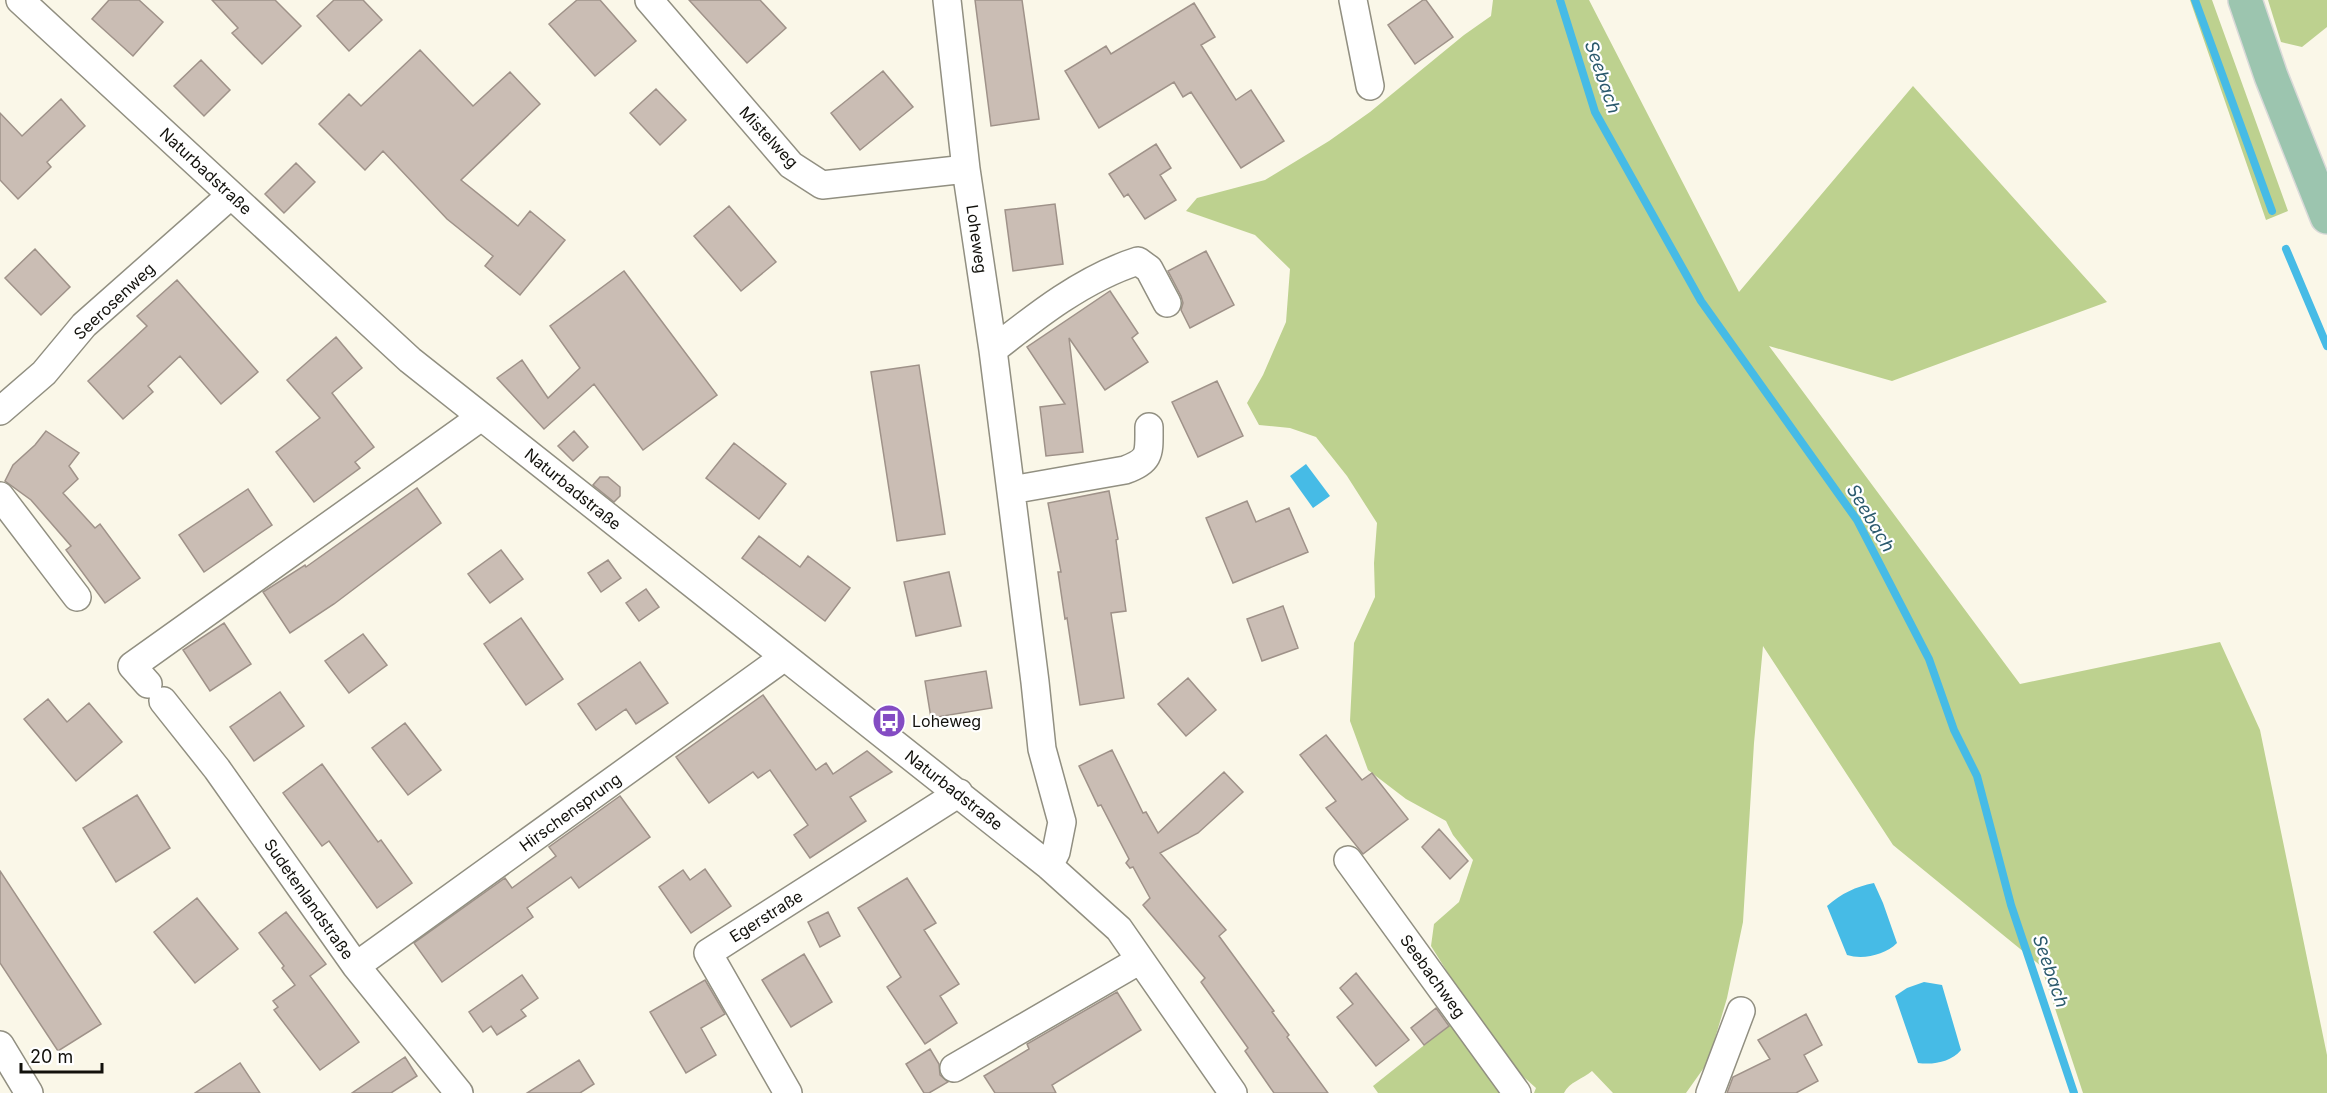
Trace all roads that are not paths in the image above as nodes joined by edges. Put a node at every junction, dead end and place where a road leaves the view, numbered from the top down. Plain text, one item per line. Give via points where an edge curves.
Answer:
1 (20, 0) edge
2 (649, 0) edge
3 (947, 0) edge
4 (1353, 0) edge
5 (2245, 0) edge
6 (1370, 86) dead end
7 (966, 170) junction
8 (231, 195) junction
9 (2327, 218) edge
10 (1167, 303) dead end
11 (993, 350) junction
12 (0, 411) edge
13 (481, 417) junction
14 (1149, 427) dead end
15 (1011, 490) junction
16 (0, 496) edge
17 (77, 597) dead end
18 (783, 657) junction
19 (959, 793) junction
20 (1348, 860) dead end
21 (1049, 866) junction
22 (1140, 960) junction
23 (356, 966) junction
24 (1741, 1011) dead end
25 (0, 1045) edge
26 (954, 1068) dead end
27 (29, 1093) edge
28 (459, 1093) edge
29 (788, 1093) edge
30 (1233, 1093) edge
31 (1517, 1093) edge
32 (1710, 1093) edge

1 - 8 street, Naturbadstraße
2 - 7 street, Mistelweg via 791,165 822,185
3 - 7 street, Loheweg
4 - 6 street
5 - 9 main road
7 - 11 street, Loheweg
8 - 12 street, Seerosenweg via 84,325 44,373
8 - 13 street, Naturbadstraße via 410,360
10 - 11 street via 1149,269 1138,261 1114,268 1083,286
11 - 15 street, Loheweg
13 - 18 street, Naturbadstraße
13 - 23 street, Sudetenlandstraße via 132,666 217,769
14 - 15 street via 1149,452 1142,464
15 - 21 street, Loheweg via 1042,749 1062,822
16 - 17 street
18 - 19 street, Naturbadstraße
18 - 23 street, Hirschensprung
19 - 21 street, Naturbadstraße
19 - 29 street, Egerstraße via 708,953
20 - 31 street, Seebachweg
21 - 22 street, Naturbadstraße via 1119,929
22 - 26 street
22 - 30 street, Naturbadstraße
23 - 28 street, Sudetenlandstraße
24 - 32 street
25 - 27 street

